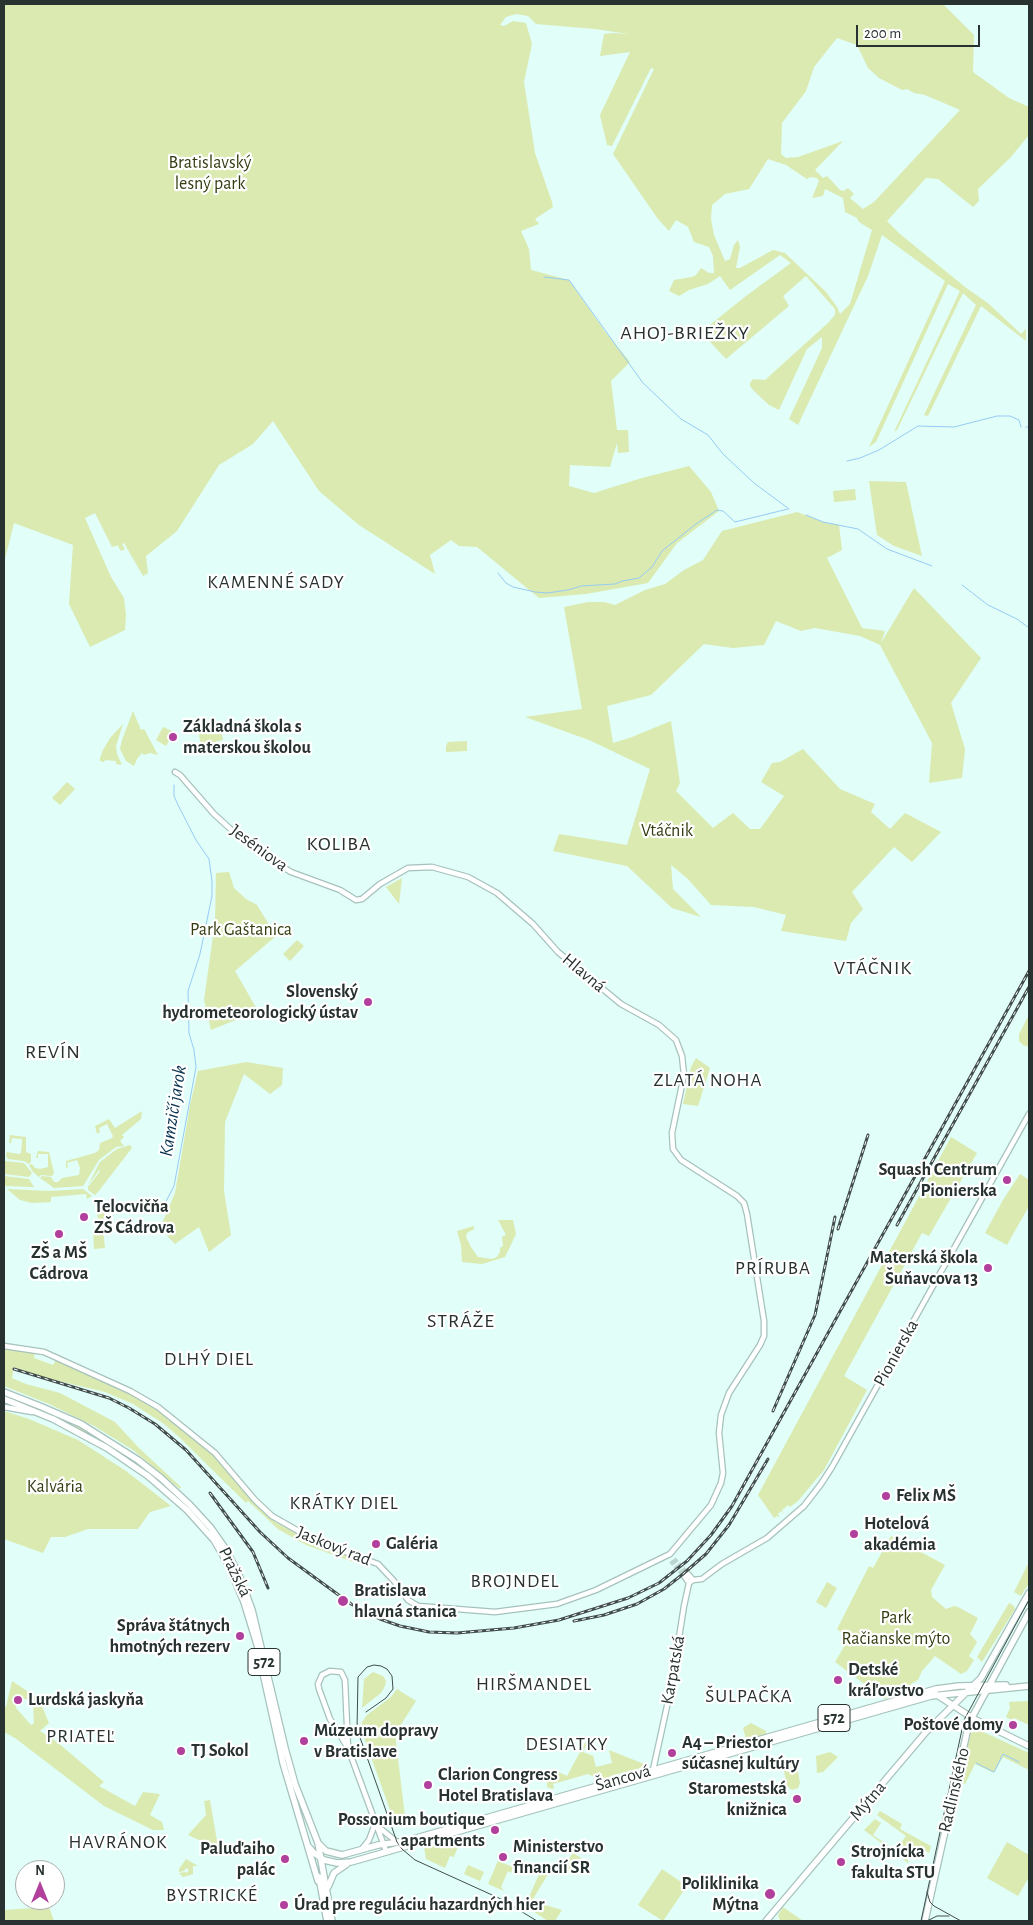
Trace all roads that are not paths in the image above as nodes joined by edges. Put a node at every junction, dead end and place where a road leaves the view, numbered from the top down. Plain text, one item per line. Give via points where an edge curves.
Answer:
1 (175, 772) dead end
2 (359, 900) joint
3 (1029, 1114) edge
4 (4, 1346) edge
5 (4, 1392) edge
6 (4, 1400) edge
7 (4, 1407) edge
8 (40, 1413) junction
9 (668, 1555) junction
10 (672, 1560) tunnel mouth
11 (685, 1575) tunnel mouth
12 (691, 1581) junction
13 (1029, 1593) edge
14 (1029, 1612) edge
15 (996, 1673) junction
16 (1029, 1682) edge
17 (972, 1685) junction
18 (1005, 1686) junction
19 (1029, 1686) edge
20 (987, 1688) junction
21 (933, 1692) junction
22 (966, 1692) junction
23 (952, 1705) junction
24 (971, 1717) junction
25 (982, 1723) junction
26 (968, 1728) junction
27 (1029, 1746) edge
28 (348, 1748) junction
29 (656, 1756) junction
30 (666, 1766) junction
31 (652, 1772) junction
32 (375, 1824) junction
33 (397, 1842) junction
34 (318, 1843) junction
35 (383, 1844) junction
36 (308, 1846) junction
37 (362, 1849) junction
38 (386, 1851) junction
39 (342, 1855) junction
40 (322, 1858) junction
41 (351, 1862) junction
42 (326, 1864) junction
43 (318, 1881) junction
44 (327, 1888) junction
45 (768, 1919) edge
46 (327, 1921) edge
47 (332, 1921) edge
48 (776, 1921) edge
49 (925, 1921) edge

1 - 2 street, Jeséniova via 214,814 262,854 291,872
2 - 9 street, Hlavná via 408,868 432,867 468,877 487,887 528,919 558,952 621,1004 673,1035 681,1049 683,1080 672,1146 676,1155 744,1203 765,1326 760,1345 723,1407 719,1428 723,1473 718,1490 711,1504
3 - 12 street, Pionierska via 827,1476 804,1506 772,1534 702,1579
4 - 9 street, Jaskový rad via 44,1352 158,1407 215,1453 272,1516 316,1541 378,1564 408,1600 418,1606 487,1613 552,1605 603,1587
5 - 34 main road, Pražská / 572 via 67,1418 124,1450 175,1491 216,1535 234,1564 248,1597 295,1784
6 - 8 main road, Pražská / 572
7 - 8 street
8 - 36 main road, Pražská / 572 via 93,1439 141,1471 186,1510 220,1550 242,1594 251,1622 280,1749
9 - 10 street
11 - 12 street
12 - 29 street, Karpatská
13 - 17 main road, Mýtna via 983,1675
14 - 15 main road, Radlinského
15 - 18 main road via 998,1681
15 - 20 main road, Radlinského
16 - 18 main road, 572
17 - 20 main road, 572
17 - 21 main road, 572
17 - 22 main road, Mýtna
18 - 20 main road, 572
19 - 20 main road, 572
20 - 22 main road, 572
20 - 24 main road, Radlinského
21 - 22 main road, 572
21 - 23 main road
21 - 30 main road, Šancová / 572
21 - 31 main road, Šancová / 572
22 - 23 main road, Mýtna
23 - 24 main road
23 - 45 main road, Mýtna
24 - 25 main road
24 - 26 main road, Radlinského
25 - 26 main road
25 - 27 main road
26 - 49 main road, Radlinského
28 - 28 street via 345,1678 338,1671 328,1671 321,1678 319,1689 330,1719
28 - 32 street
29 - 30 street
29 - 31 street, Karpatská
30 - 31 main road, Šancová / 572
31 - 33 main road, Šancová / 572
31 - 38 main road, Šancová / 572
32 - 33 street
32 - 35 street
32 - 37 street
33 - 35 main road, Šancová / 572
34 - 39 main road via 326,1851
34 - 40 main road, Pražská
35 - 37 main road, Šancová / 572
35 - 38 street
36 - 40 main road
36 - 43 main road, Pražská
37 - 39 main road, Šancová / 572
38 - 41 main road, Šancová / 572
39 - 42 main road, Šancová
40 - 42 main road, Pražská
41 - 42 main road, Šancová / 572
41 - 44 main road, Šancová via 334,1873
42 - 43 main road
42 - 44 main road, Pražská
43 - 46 main road, Pražská
44 - 47 main road, Pražská
45 - 48 main road

